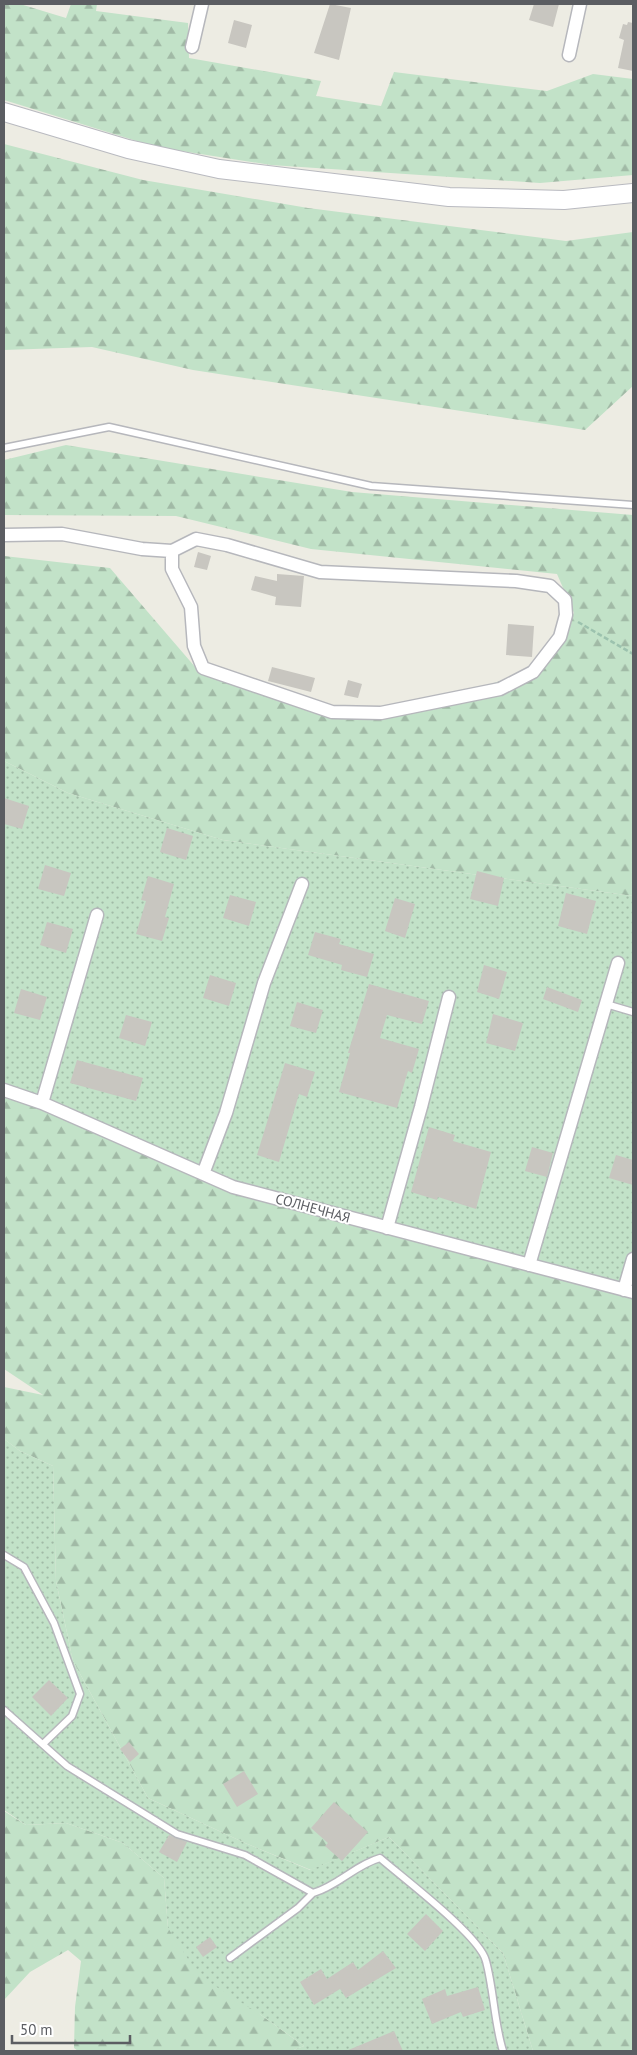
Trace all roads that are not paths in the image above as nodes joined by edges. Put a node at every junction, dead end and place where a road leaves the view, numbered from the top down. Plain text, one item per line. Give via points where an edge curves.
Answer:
1 (202, 4) edge
2 (580, 4) edge
3 (192, 47) dead end
4 (569, 55) dead end
5 (4, 112) edge
6 (633, 193) edge
7 (4, 448) edge
8 (633, 505) edge
9 (4, 535) edge
10 (172, 551) junction
11 (302, 884) dead end
12 (97, 915) dead end
13 (618, 963) dead end
14 (449, 997) dead end
15 (606, 1004) junction
16 (633, 1012) edge
17 (4, 1090) edge
18 (42, 1103) junction
19 (203, 1174) junction
20 (387, 1228) junction
21 (633, 1259) edge
22 (529, 1265) junction
23 (628, 1291) edge
24 (4, 1554) edge
25 (4, 1710) edge
26 (43, 1744) junction
27 (313, 1893) junction
28 (230, 1958) dead end
29 (503, 2051) edge

1 - 3 street
2 - 4 street
5 - 6 main road via 128,149 219,169 449,197 564,200
7 - 8 lane via 108,428 371,486
9 - 10 street via 62,534 142,549
10 - 10 street via 172,569 191,607 194,646 203,668 332,712 380,713 500,689 533,672 560,637 566,615 564,600 550,586 516,580 320,572 196,539
11 - 19 street via 264,983 226,1113
12 - 18 street
13 - 15 street
14 - 20 street
15 - 16 lane
15 - 22 street
17 - 18 street, СОЛНЕЧНАЯ
18 - 19 street, СОЛНЕЧНАЯ
19 - 20 street, СОЛНЕЧНАЯ via 233,1187
20 - 22 street, СОЛНЕЧНАЯ
21 - 23 street
22 - 23 street, СОЛНЕЧНАЯ
24 - 26 lane via 24,1568 54,1623 80,1694 72,1716
25 - 26 lane
26 - 27 lane via 67,1766 177,1834 245,1855
27 - 28 lane via 298,1908
27 - 29 lane via 328,1889 365,1862 380,1858 469,1936 486,1959 496,2028

